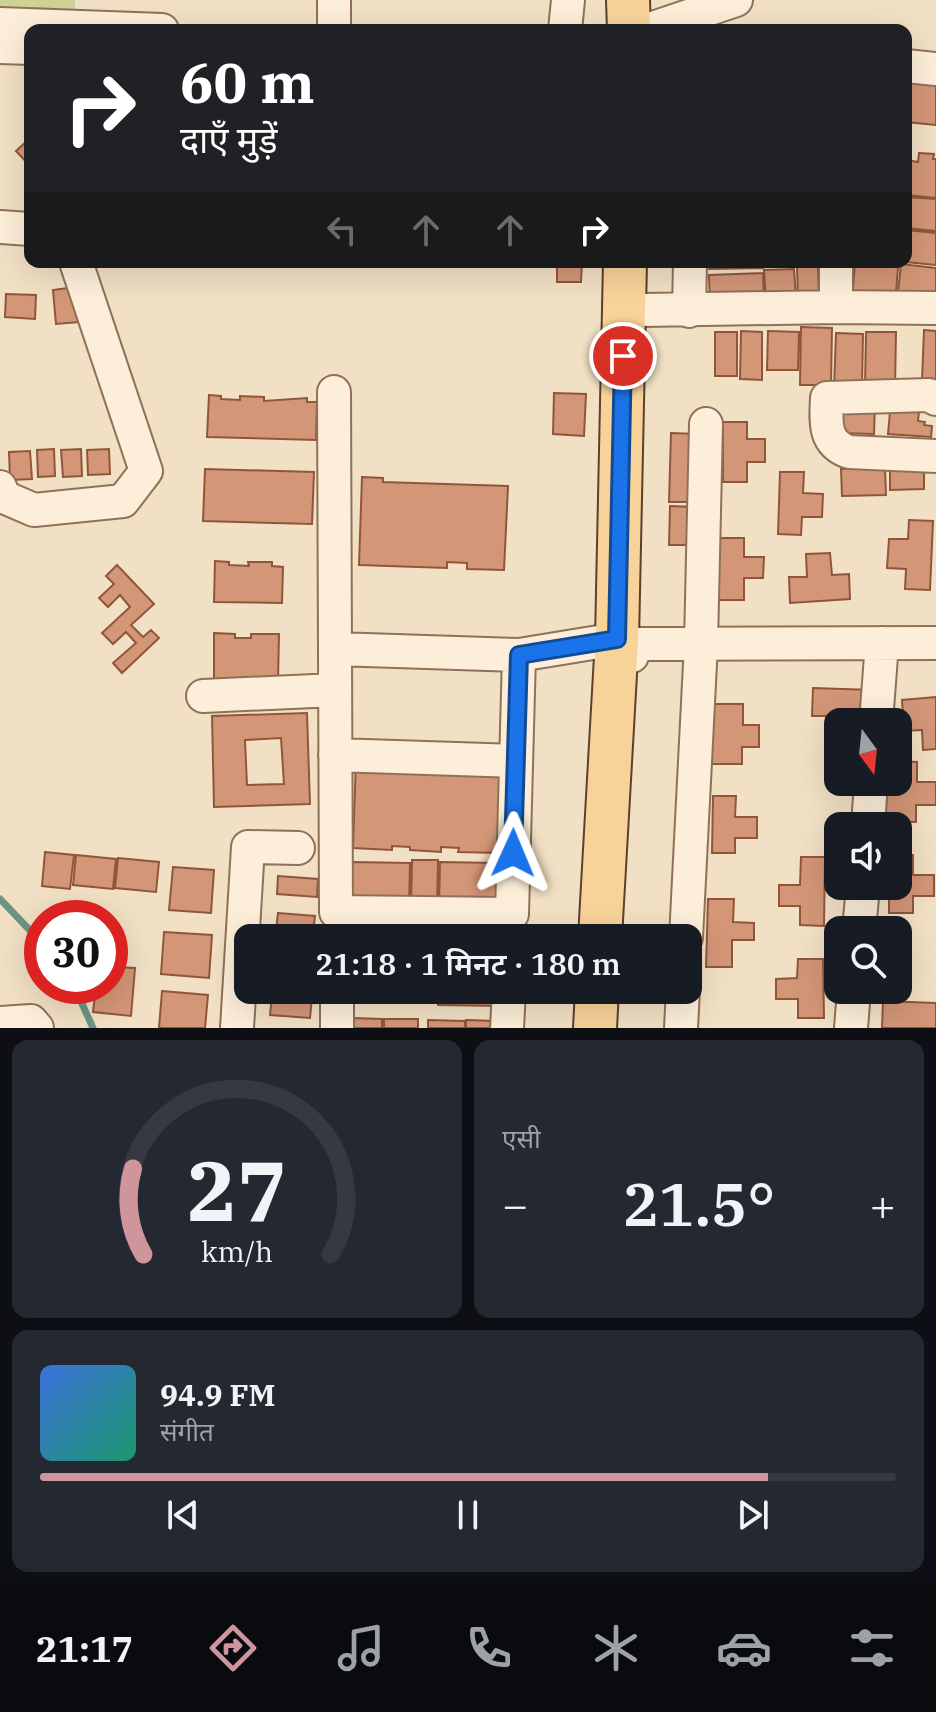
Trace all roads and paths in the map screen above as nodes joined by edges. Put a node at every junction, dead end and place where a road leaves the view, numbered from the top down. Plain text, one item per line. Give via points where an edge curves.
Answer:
1 (334, 0) edge
2 (568, 0) edge
3 (628, 0) edge
4 (651, 0) edge
5 (736, 0) edge
6 (0, 24) edge
7 (334, 24) edge
8 (566, 24) edge
9 (629, 24) edge
10 (650, 24) edge
11 (667, 24) edge
12 (24, 25) edge
13 (0, 47) edge
14 (24, 48) edge
15 (912, 67) edge
16 (936, 69) edge
17 (0, 227) edge
18 (24, 229) edge
19 (78, 268) edge
20 (625, 268) edge
21 (644, 268) edge
22 (690, 268) edge
23 (836, 268) edge
24 (836, 307) junction
25 (936, 308) edge
26 (643, 310) junction
27 (689, 311) junction
28 (334, 392) dead end
29 (936, 399) edge
30 (706, 424) dead end
31 (936, 456) edge
32 (0, 487) edge
33 (882, 643) junction
34 (936, 643) edge
35 (701, 644) junction
36 (628, 647) junction
37 (335, 649) junction
38 (519, 655) junction
39 (335, 690) junction
40 (203, 696) dead end
41 (877, 708) edge
42 (335, 755) junction
43 (516, 761) junction
44 (298, 848) dead end
45 (601, 924) edge
46 (624, 924) edge
47 (687, 924) edge
48 (337, 1004) edge
49 (508, 1004) edge
50 (596, 1004) edge
51 (621, 1004) edge
52 (682, 1004) edge
53 (853, 1004) edge
54 (0, 1023) edge
55 (37, 1028) edge
56 (237, 1028) edge
57 (337, 1028) edge
58 (507, 1028) edge
59 (595, 1028) edge
60 (620, 1028) edge
61 (681, 1028) edge
62 (851, 1028) edge

1 - 7 street
2 - 8 street
3 - 9 main road
4 - 10 main road
5 - 11 street
6 - 12 street
13 - 14 street
15 - 16 street
17 - 18 street
19 - 32 street via 146,471 123,501 34,510 4,497
20 - 36 main road
21 - 26 main road
22 - 27 street
23 - 24 street
24 - 25 street
24 - 27 street
26 - 27 street
26 - 36 main road
28 - 37 street
29 - 31 street via 827,398 826,428 831,440 849,452
30 - 35 street
33 - 34 street
33 - 35 street
33 - 41 street
35 - 36 street
35 - 47 street
36 - 38 street
36 - 45 main road
36 - 46 main road
37 - 38 street
37 - 39 street
38 - 43 street
39 - 40 street
39 - 42 street
42 - 43 street
42 - 43 street via 336,912 512,914
44 - 56 street via 248,847
48 - 57 street
49 - 58 street
50 - 59 main road
51 - 60 main road
52 - 61 street
53 - 62 street
54 - 55 street via 31,1021

